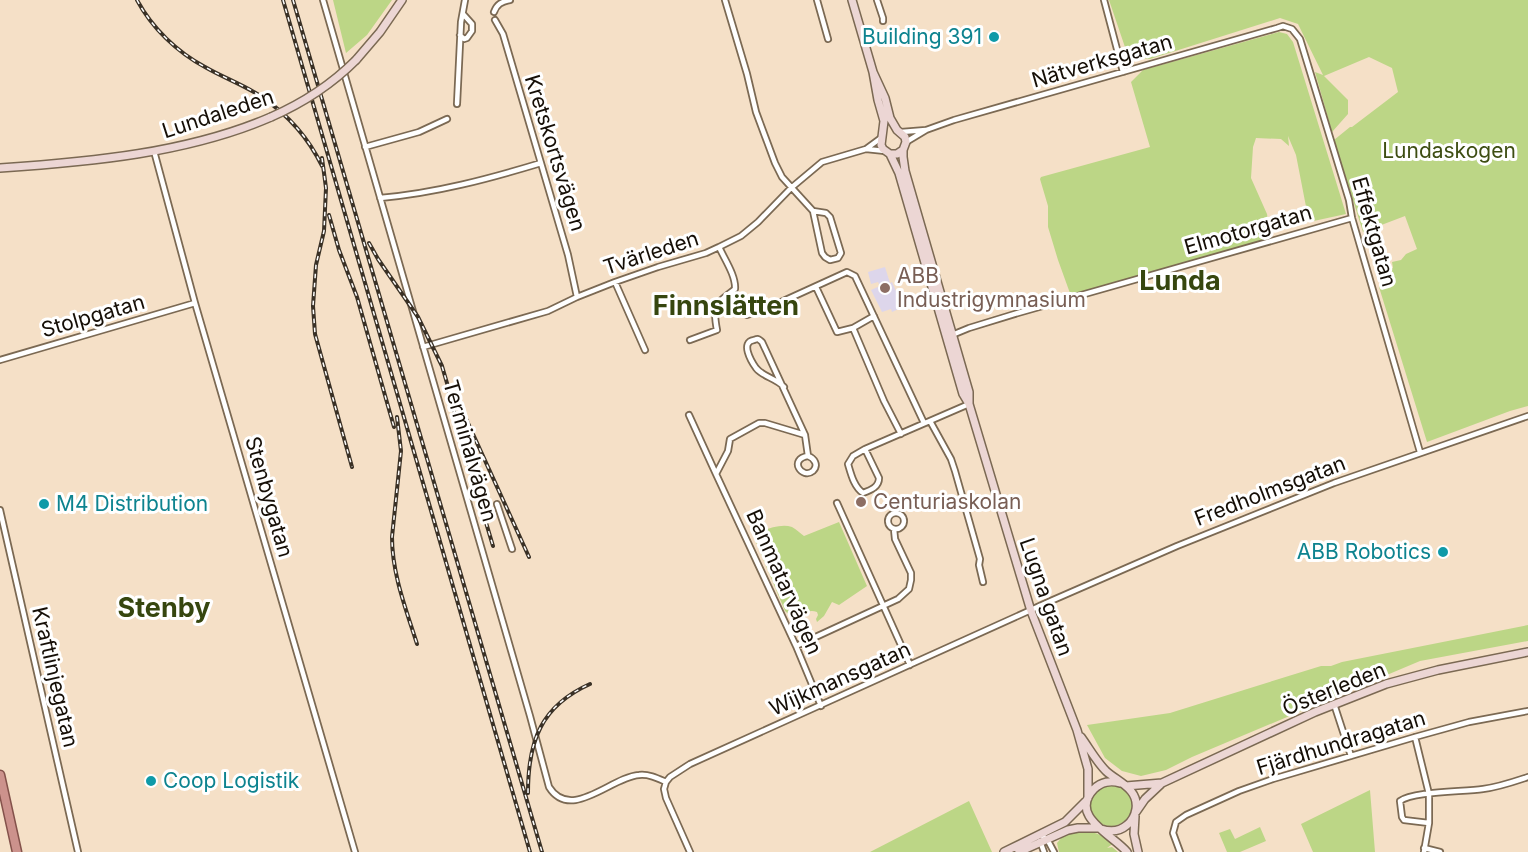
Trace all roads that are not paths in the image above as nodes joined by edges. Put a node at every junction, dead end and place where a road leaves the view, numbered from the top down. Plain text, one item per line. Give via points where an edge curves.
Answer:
1 (323, 0) edge
2 (402, 0) edge
3 (465, 0) edge
4 (510, 0) edge
5 (725, 0) edge
6 (817, 0) edge
7 (852, 0) edge
8 (878, 0) edge
9 (1104, 0) edge
10 (494, 12) dead end
11 (463, 14) junction
12 (495, 20) dead end
13 (883, 21) dead end
14 (1287, 27) joint
15 (460, 35) junction
16 (828, 39) dead end
17 (873, 72) junction
18 (1123, 72) junction
19 (457, 104) dead end
20 (447, 119) dead end
21 (926, 130) junction
22 (899, 131) junction
23 (883, 136) junction
24 (906, 142) junction
25 (365, 147) junction
26 (866, 149) junction
27 (903, 150) junction
28 (154, 152) junction
29 (888, 153) junction
30 (541, 163) junction
31 (0, 168) edge
32 (792, 188) junction
33 (380, 198) junction
34 (813, 211) junction
35 (1352, 218) junction
36 (719, 248) junction
37 (615, 282) junction
38 (816, 287) junction
39 (577, 297) junction
40 (195, 303) junction
41 (747, 315) dead end
42 (874, 316) junction
43 (853, 328) junction
44 (950, 336) junction
45 (690, 340) dead end
46 (423, 347) junction
47 (645, 350) dead end
48 (0, 360) edge
49 (784, 387) junction
50 (969, 404) junction
51 (689, 415) dead end
52 (1528, 416) edge
53 (930, 421) junction
54 (924, 423) junction
55 (901, 434) junction
56 (805, 435) junction
57 (865, 449) junction
58 (1420, 452) junction
59 (808, 456) dead end
60 (716, 473) junction
61 (837, 503) dead end
62 (497, 504) dead end
63 (0, 510) edge
64 (894, 529) dead end
65 (512, 549) dead end
66 (983, 582) dead end
67 (883, 606) junction
68 (1030, 610) junction
69 (796, 646) junction
70 (1528, 652) edge
71 (910, 665) junction
72 (1334, 704) junction
73 (821, 705) junction
74 (1528, 711) edge
75 (1077, 730) junction
76 (1415, 737) junction
77 (1352, 756) junction
78 (0, 775) edge
79 (1528, 777) edge
80 (666, 782) junction
81 (1162, 783) junction
82 (1125, 785) junction
83 (1429, 794) junction
84 (1088, 799) junction
85 (1135, 814) junction
86 (1429, 823) junction
87 (1100, 828) junction
88 (1043, 839) junction
89 (1424, 850) edge
90 (16, 852) edge
91 (78, 852) edge
92 (355, 852) edge
93 (690, 852) edge
94 (1005, 852) edge
95 (1019, 852) edge
96 (1044, 852) edge
97 (1054, 852) edge
98 (1127, 852) edge
99 (1138, 852) edge
100 (1180, 852) edge
101 (1440, 852) edge

1 - 25 street, Terminalvägen
2 - 28 main road, Lundaleden, bridge via 356,60 308,98 237,130
3 - 11 street
4 - 10 street via 496,6
5 - 32 street via 765,140 782,177
6 - 16 street
7 - 17 main road
8 - 13 street
9 - 18 street
11 - 15 street
11 - 15 street via 472,24 472,31 464,39
12 - 30 street, Kretskortsvägen via 503,34
14 - 18 street, Nätverksgatan
14 - 35 street, Effektgatan via 1293,28 1300,39 1350,200
15 - 19 street
17 - 22 main road
17 - 23 main road via 884,121
18 - 21 street, Nätverksgatan
20 - 25 street via 419,132
21 - 22 street, Nätverksgatan
21 - 24 street, Nätverksgatan
22 - 23 main road via 888,130
22 - 24 main road
23 - 26 street, Tvärleden
23 - 29 main road via 881,145
24 - 27 main road
25 - 33 street, Terminalvägen
26 - 29 street, Tvärleden
26 - 32 street, Tvärleden via 822,162
27 - 29 main road
27 - 44 main road, Lugna gatan via 905,171
28 - 31 main road, Lundaleden
28 - 40 street, Stenbygatan
29 - 44 main road, Lugna gatan via 898,173
30 - 33 street via 442,190
30 - 39 street, Kretskortsvägen
32 - 34 street
32 - 36 street, Tvärleden via 741,236
33 - 46 street, Terminalvägen
34 - 34 street via 830,217 841,253 838,258 830,260 822,253
35 - 44 street, Elmotorgatan
35 - 58 street, Effektgatan
36 - 37 street, Tvärleden
36 - 45 street via 734,278 735,289 717,303 717,330
37 - 39 street, Tvärleden
37 - 47 street
38 - 41 street
38 - 42 street via 847,272 855,276
38 - 43 street via 837,332
39 - 46 street, Tvärleden via 548,310
40 - 48 street, Stolpgatan
40 - 92 street, Stenbygatan
42 - 43 street
42 - 54 street
43 - 55 street
44 - 50 main road, Lugna gatan via 969,392
46 - 80 street, Terminalvägen via 549,787 566,800 578,800 634,775 646,774
49 - 49 street via 756,368 747,348 749,341 762,342
49 - 56 street
50 - 53 street
50 - 68 main road, Lugna gatan
51 - 60 street, Banmatarvägen
52 - 58 street, Fredholmsgatan
53 - 54 street
53 - 66 street via 955,471
54 - 55 street
55 - 57 street
56 - 59 street
56 - 60 street via 759,423 730,439
57 - 57 street via 879,483 863,493 848,464
58 - 68 street, Fredholmsgatan via 1222,527
60 - 69 street, Banmatarvägen
61 - 67 street
62 - 65 street
63 - 91 street, Kraftlinjegatan
64 - 67 street via 911,582 904,594
67 - 69 street
67 - 71 street
68 - 71 street, Wijkmansgatan
68 - 75 main road, Lugna gatan
69 - 73 street, Banmatarvägen
70 - 72 main road, Österleden via 1438,670
71 - 73 street, Wijkmansgatan
72 - 77 street
72 - 81 main road, Österleden
73 - 80 street, Wijkmansgatan via 690,764
74 - 76 street, Fjärdhundragatan
75 - 82 main road, Lugna gatan via 1106,771
75 - 84 main road, Lugna gatan via 1088,769
76 - 77 street, Fjärdhundragatan
76 - 83 street
77 - 100 street, Fjärdhundragatan via 1239,791 1181,818 1173,828
78 - 90 highway
79 - 83 street via 1485,789
80 - 93 street via 666,798
81 - 82 main road, Österleden
81 - 85 main road, Österleden
82 - 84 main road via 1102,783
82 - 85 main road via 1135,798
83 - 86 street
83 - 86 street via 1400,801 1404,820
84 - 87 main road via 1088,816
84 - 88 main road
85 - 87 main road via 1120,830
85 - 99 main road
86 - 89 street
87 - 88 main road via 1068,830
87 - 98 main road
88 - 94 main road
88 - 95 main road
88 - 96 street
88 - 97 street
89 - 101 street

